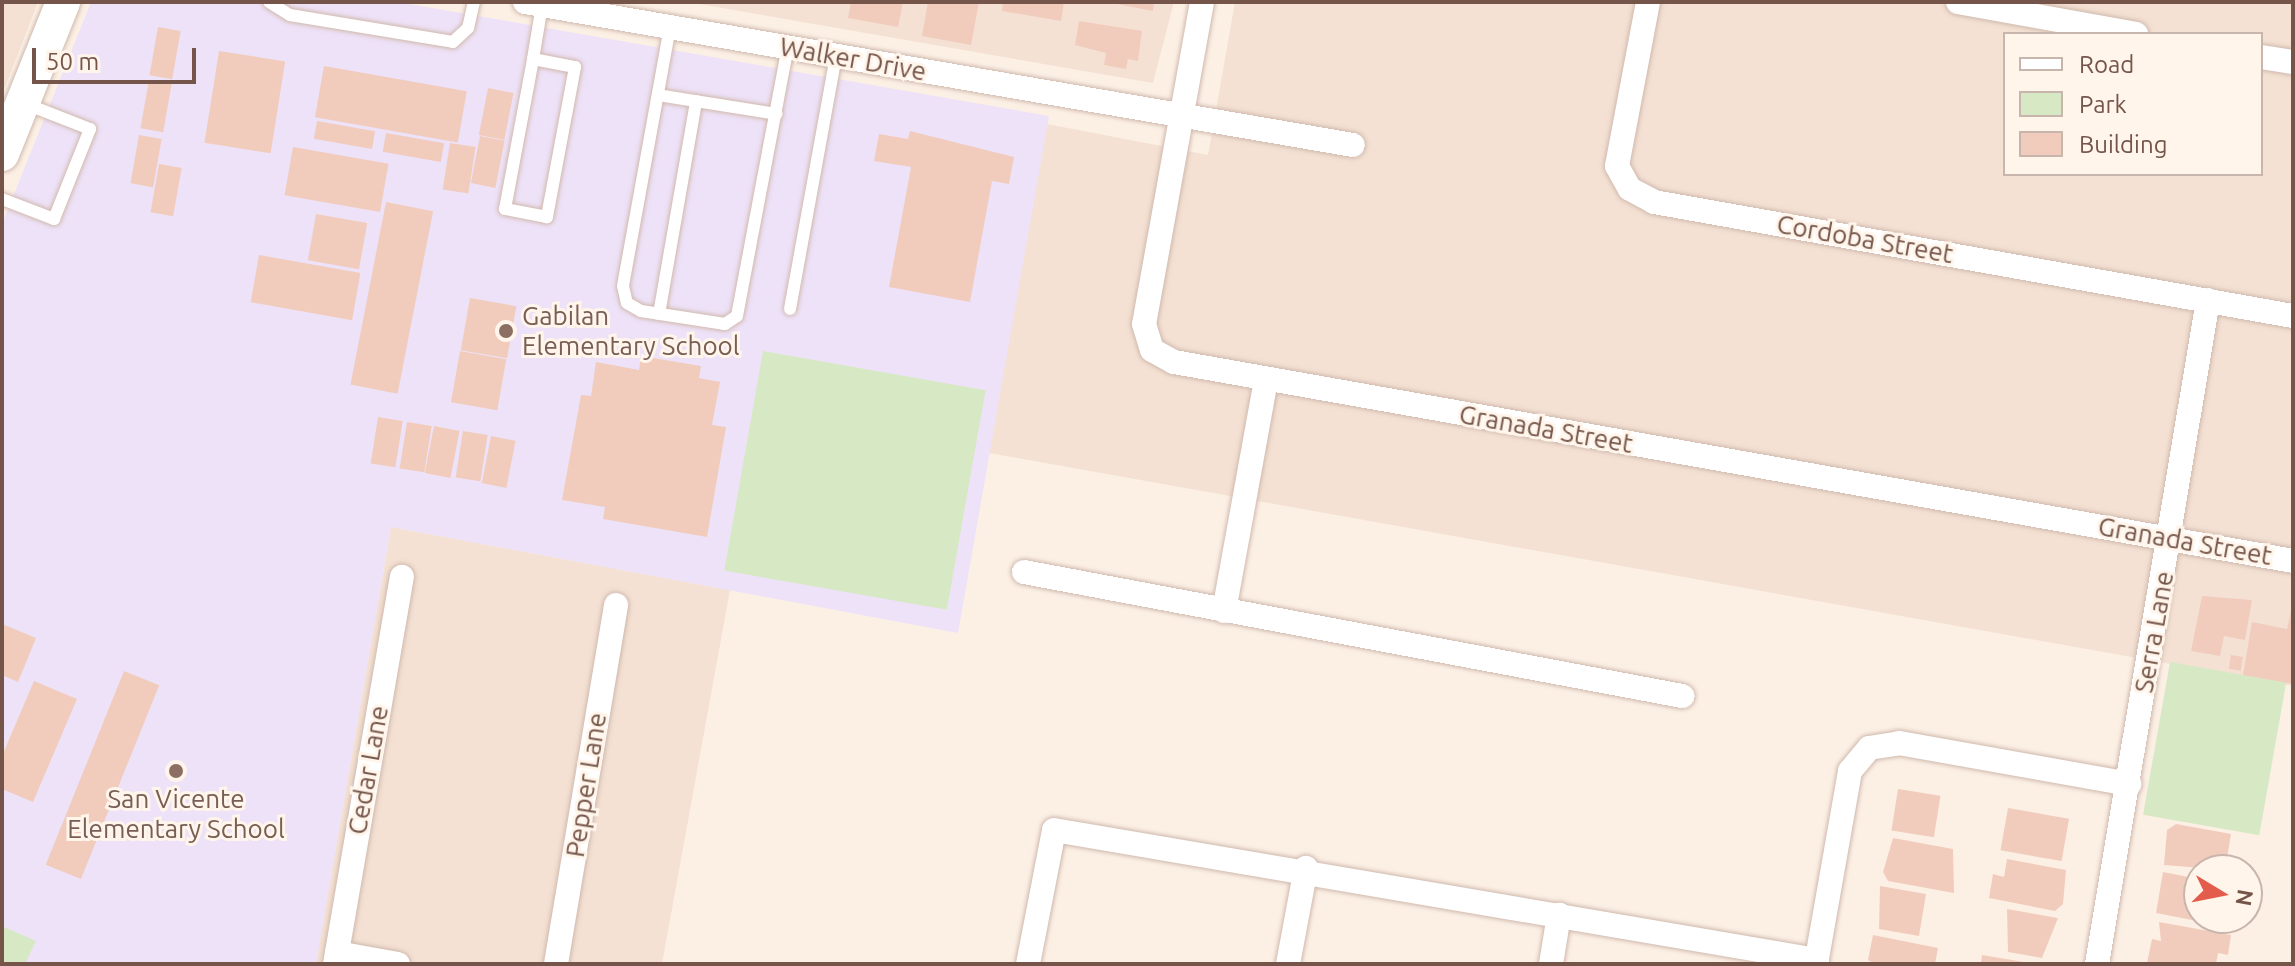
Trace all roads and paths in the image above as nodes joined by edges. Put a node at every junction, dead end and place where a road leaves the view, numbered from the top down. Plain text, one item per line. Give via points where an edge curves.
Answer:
1 (63, 2) edge
2 (269, 2) edge
3 (474, 2) edge
4 (1202, 2) edge
5 (1648, 2) edge
6 (1966, 3) edge
7 (534, 4) edge
8 (670, 27) junction
9 (2125, 32) edge
10 (788, 47) junction
11 (836, 56) junction
12 (2263, 57) edge
13 (533, 59) junction
14 (2293, 62) edge
15 (658, 95) junction
16 (696, 101) junction
17 (23, 102) junction
18 (776, 114) junction
19 (1181, 116) junction
20 (1353, 145) dead end
21 (2, 154) edge
22 (2, 199) edge
23 (2208, 300) junction
24 (790, 309) dead end
25 (659, 314) junction
26 (2293, 316) edge
27 (1266, 380) junction
28 (2170, 538) junction
29 (2293, 561) edge
30 (1024, 572) dead end
31 (402, 577) dead end
32 (616, 605) dead end
33 (1224, 611) junction
34 (1682, 696) dead end
35 (2129, 784) junction
36 (1306, 868) junction
37 (1559, 915) junction
38 (336, 959) edge
39 (1817, 962) edge
40 (398, 964) edge
41 (556, 964) edge
42 (1028, 964) edge
43 (1288, 964) edge
44 (1551, 964) edge
45 (2097, 964) edge

1 - 17 main road
2 - 3 lane via 290,15 453,42 468,28
4 - 19 street, Granada Street
5 - 23 street, Cordoba Street via 1617,166 1642,195
6 - 9 street
7 - 8 street, Walker Drive
7 - 13 lane
8 - 10 street, Walker Drive
8 - 15 lane
10 - 11 street, Walker Drive
10 - 18 lane
11 - 19 street, Walker Drive
11 - 24 lane
12 - 14 street
13 - 13 lane via 505,209 547,217 575,67
15 - 16 lane
15 - 25 lane via 623,286 627,303
16 - 18 lane
16 - 25 lane
17 - 21 main road
17 - 22 lane via 90,129 54,219
18 - 25 lane via 737,316 725,324
19 - 20 street, Walker Drive
19 - 27 street, Granada Street via 1144,324 1152,350 1174,362
23 - 26 street, Cordoba Street
23 - 28 street, Serra Lane
27 - 28 street, Granada Street
27 - 33 street
28 - 29 street, Granada Street
28 - 35 street, Serra Lane
30 - 33 street
31 - 38 street, Cedar Lane
32 - 41 street, Pepper Lane
33 - 34 street
35 - 39 street via 1899,743 1869,748 1850,771
35 - 45 street, Serra Lane
36 - 37 street
36 - 42 street via 1054,830
36 - 43 street
37 - 39 street
37 - 44 street
38 - 40 street

